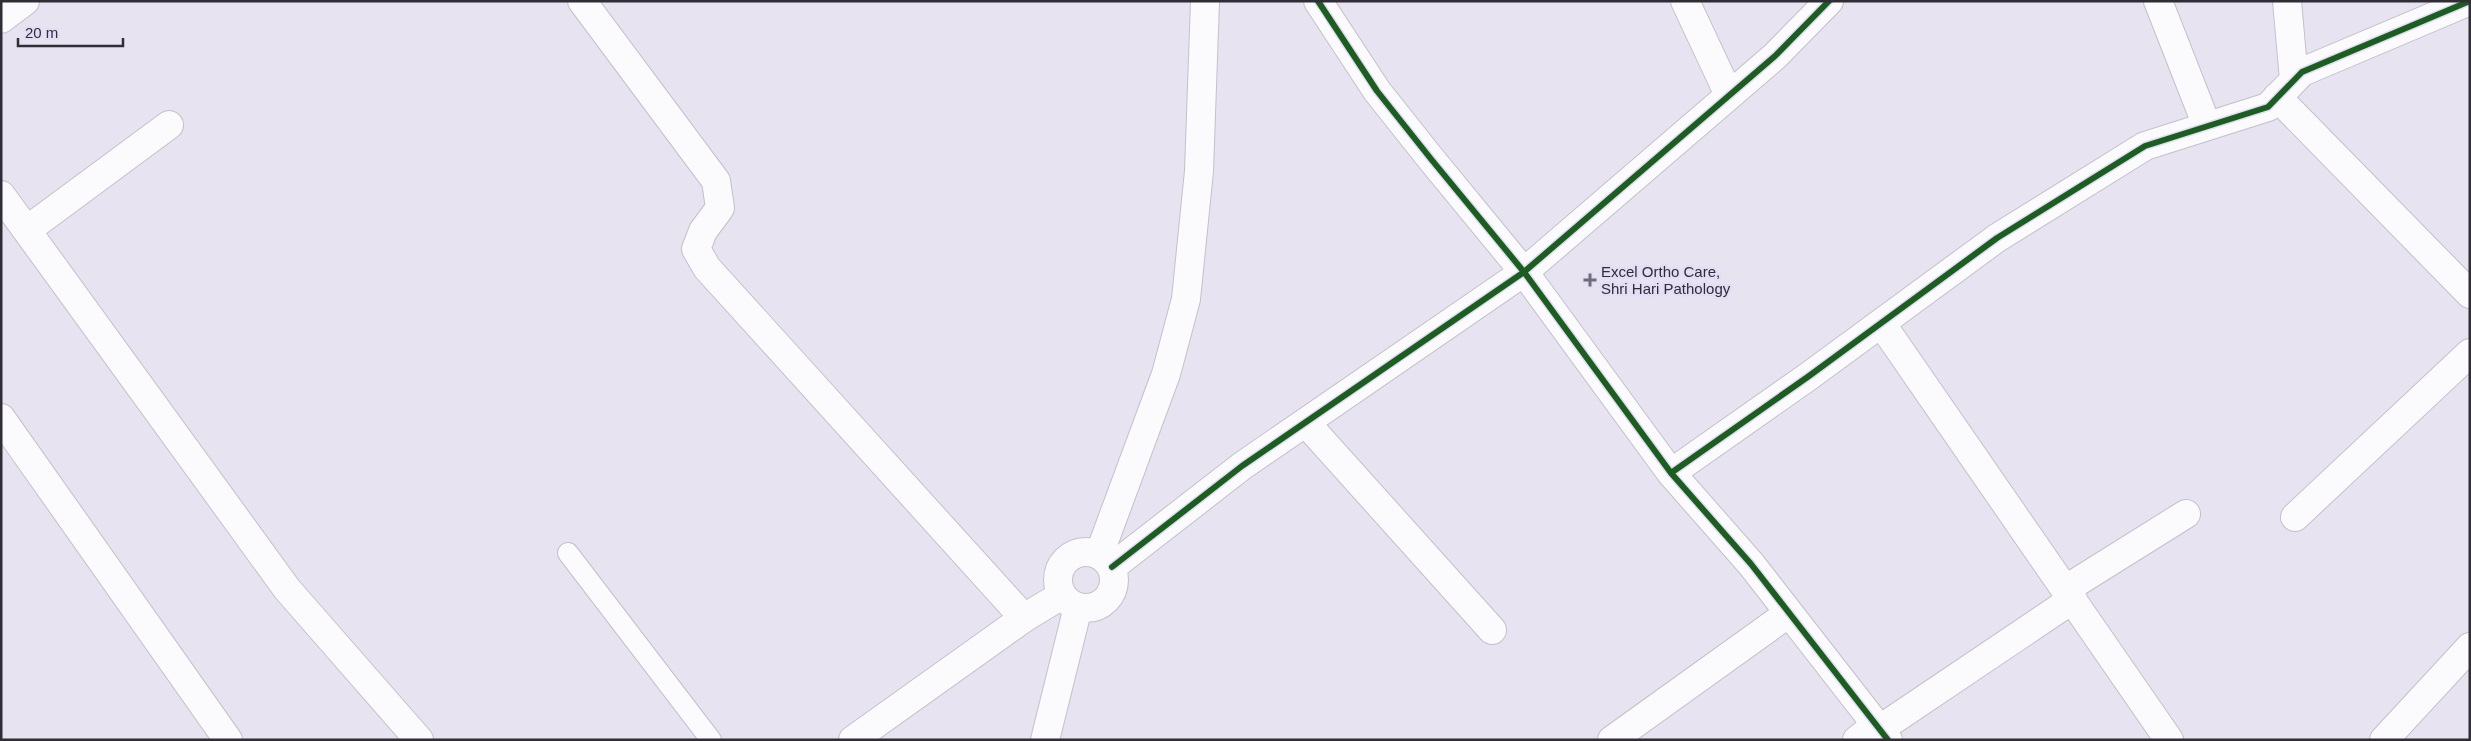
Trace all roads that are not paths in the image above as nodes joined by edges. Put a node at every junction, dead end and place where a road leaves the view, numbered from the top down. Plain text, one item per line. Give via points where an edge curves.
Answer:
1 (25, 1) edge
2 (582, 1) edge
3 (1204, 1) edge
4 (1318, 1) edge
5 (1685, 1) edge
6 (1829, 1) edge
7 (2158, 1) edge
8 (2287, 1) edge
9 (2470, 1) edge
10 (1, 19) edge
11 (2285, 89) junction
12 (1729, 95) junction
13 (169, 124) dead end
14 (2207, 126) junction
15 (1, 195) edge
16 (27, 230) junction
17 (1524, 272) junction
18 (2470, 294) edge
19 (1881, 323) junction
20 (2470, 353) edge
21 (1, 418) edge
22 (1306, 423) junction
23 (1671, 473) junction
24 (2186, 514) dead end
25 (2295, 517) dead end
26 (568, 553) dead end
27 (1106, 561) junction
28 (2070, 594) junction
29 (1070, 601) junction
30 (1789, 613) junction
31 (1024, 618) junction
32 (1492, 630) dead end
33 (2470, 647) edge
34 (1875, 733) edge
35 (1046, 739) edge
36 (228, 740) edge
37 (419, 740) edge
38 (711, 740) edge
39 (853, 740) edge
40 (1612, 740) edge
41 (2169, 740) edge
42 (2384, 740) edge

1 - 10 street
2 - 31 street via 716,181 720,208 703,231 696,249 707,268
3 - 27 street via 1199,171 1186,298 1166,374
4 - 17 street via 1377,91
5 - 12 street
6 - 12 street via 1775,56
7 - 14 street
8 - 11 street
9 - 11 street via 2302,72
11 - 14 street via 2268,107
11 - 18 street
12 - 17 street
13 - 16 street
14 - 19 street via 2145,146 1997,238
15 - 16 street
16 - 37 street via 287,589
17 - 22 street
17 - 23 street
19 - 23 street
19 - 28 street
20 - 25 street
21 - 36 street
22 - 27 street
22 - 32 street
23 - 30 street via 1751,564
24 - 28 street
26 - 38 lane
27 - 29 street via 1114,586 1111,594 1097,606 1087,608
27 - 29 street via 1081,552 1066,560 1058,577
28 - 34 street
28 - 41 street
29 - 31 street
29 - 35 street
30 - 34 street
30 - 40 street
31 - 39 street
33 - 42 street

